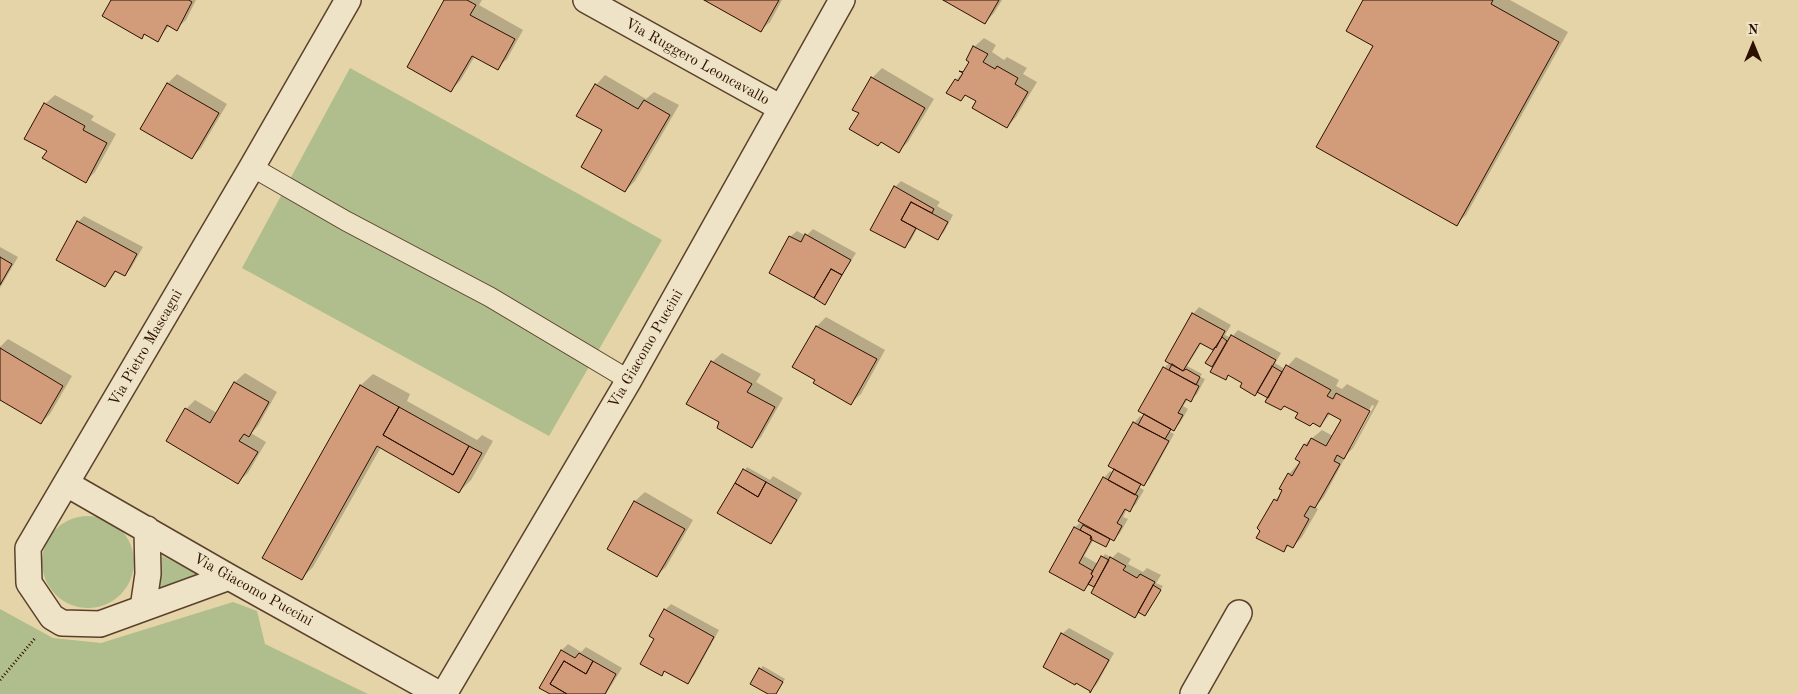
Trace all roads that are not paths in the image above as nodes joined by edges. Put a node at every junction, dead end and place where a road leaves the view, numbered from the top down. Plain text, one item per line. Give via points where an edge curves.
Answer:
1 (348, 0) edge
2 (586, 0) edge
3 (842, 0) edge
4 (781, 108) junction
5 (252, 167) junction
6 (629, 380) junction
7 (66, 484) junction
8 (147, 529) junction
9 (229, 577) junction
10 (143, 608) junction
11 (1239, 613) dead end
12 (440, 694) edge
13 (444, 694) edge
14 (1193, 694) edge

1 - 5 street, Via Pietro Mascagni
2 - 4 street, Via Ruggero Leoncavallo
3 - 4 street, Via Giacomo Puccini
4 - 6 street, Via Giacomo Puccini
5 - 6 street via 490,297
5 - 7 street, Via Pietro Mascagni
6 - 13 street, Via Giacomo Puccini
7 - 8 street, Via Giacomo Puccini
7 - 10 street, Via Pietro Mascagni via 28,548 30,583 52,617 62,623 100,624
8 - 9 street, Via Giacomo Puccini
8 - 10 street via 148,574
9 - 10 street, Via Pietro Mascagni
9 - 12 street, Via Giacomo Puccini
11 - 14 street

